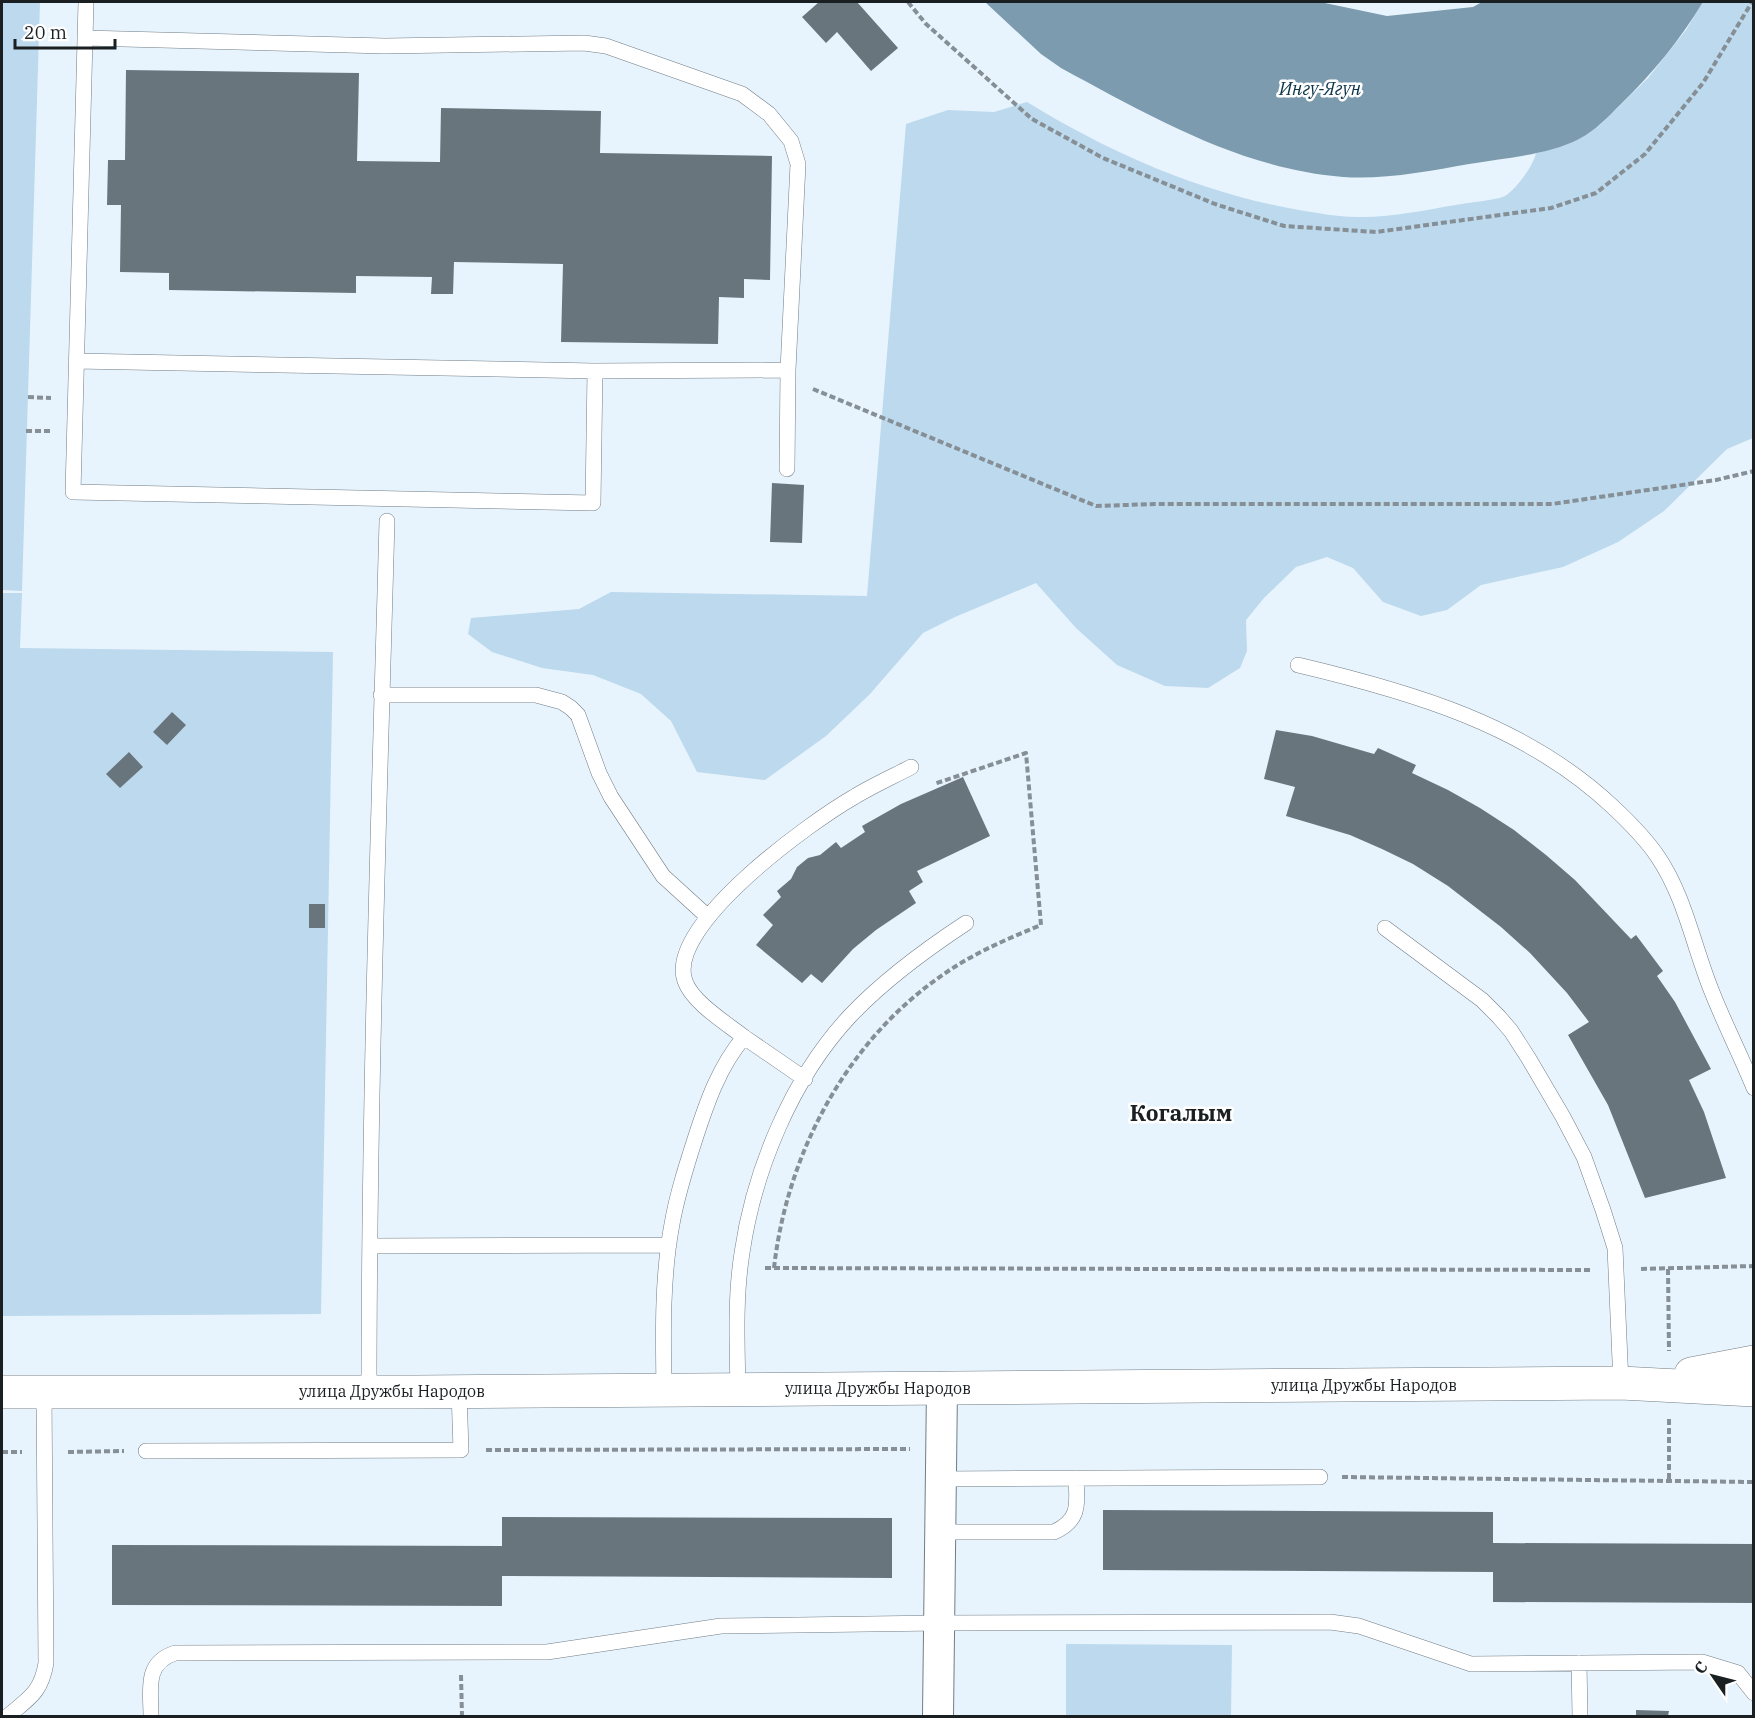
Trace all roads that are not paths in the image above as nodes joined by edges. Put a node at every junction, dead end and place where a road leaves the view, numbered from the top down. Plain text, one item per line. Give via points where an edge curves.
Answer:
1 (86, 2) edge
2 (85, 38) junction
3 (76, 361) junction
4 (788, 370) junction
5 (595, 371) junction
6 (787, 469) dead end
7 (387, 521) dead end
8 (1298, 665) dead end
9 (381, 695) junction
10 (911, 767) dead end
11 (708, 917) junction
12 (966, 923) dead end
13 (1385, 928) dead end
14 (744, 1037) junction
15 (805, 1079) junction
16 (1754, 1088) edge
17 (669, 1245) junction
18 (370, 1246) junction
19 (1754, 1362) edge
20 (1621, 1383) junction
21 (942, 1387) junction
22 (664, 1388) junction
23 (738, 1389) junction
24 (1754, 1389) edge
25 (459, 1391) junction
26 (2, 1392) edge
27 (44, 1392) junction
28 (369, 1392) junction
29 (146, 1451) road end
30 (1320, 1477) road end
31 (1076, 1478) junction
32 (941, 1479) junction
33 (940, 1532) junction
34 (939, 1623) junction
35 (1580, 1663) junction
36 (1754, 1693) edge
37 (8, 1716) edge
38 (151, 1716) edge
39 (938, 1716) edge
40 (1580, 1716) edge

1 - 2 lane
2 - 3 lane
2 - 4 lane via 385,46 584,43 606,46 742,94 769,114 791,141 798,164
3 - 5 lane
3 - 5 lane via 73,492 593,503
4 - 5 lane
4 - 6 lane
7 - 9 lane
8 - 16 lane via 1378,684 1505,732 1550,757 1605,799 1658,857 1673,883 1712,991
9 - 11 lane via 536,695 572,708 611,797 663,876
9 - 18 lane
10 - 11 lane via 853,797 796,835 748,875
11 - 14 lane via 686,950 682,962 684,979 690,991
12 - 15 lane via 890,979 850,1017 823,1049
13 - 20 lane via 1482,1000 1511,1031 1584,1157 1615,1248
14 - 15 lane
14 - 17 lane via 729,1056 707,1101 677,1202
15 - 23 lane via 771,1146 747,1224 738,1291
17 - 18 lane
17 - 22 lane
18 - 28 lane
19 - 20 main road
20 - 21 main road, улица Дружбы Народов
20 - 24 main road, улица Дружбы Народов
21 - 23 main road, улица Дружбы Народов
21 - 32 street
22 - 23 main road, улица Дружбы Народов
22 - 25 main road, улица Дружбы Народов
25 - 28 main road, улица Дружбы Народов
25 - 29 lane via 461,1450
26 - 27 main road, улица Дружбы Народов
27 - 28 main road, улица Дружбы Народов
27 - 37 lane via 46,1663 38,1690
30 - 31 lane
31 - 32 lane
31 - 33 lane via 1077,1507 1073,1519 1054,1532
32 - 33 street
33 - 34 street
34 - 35 lane via 1330,1622 1359,1626 1471,1664
34 - 38 lane via 721,1626 547,1652 175,1653 164,1656 155,1666 151,1678
34 - 39 street
35 - 36 lane via 1702,1662 1738,1673
35 - 40 lane

